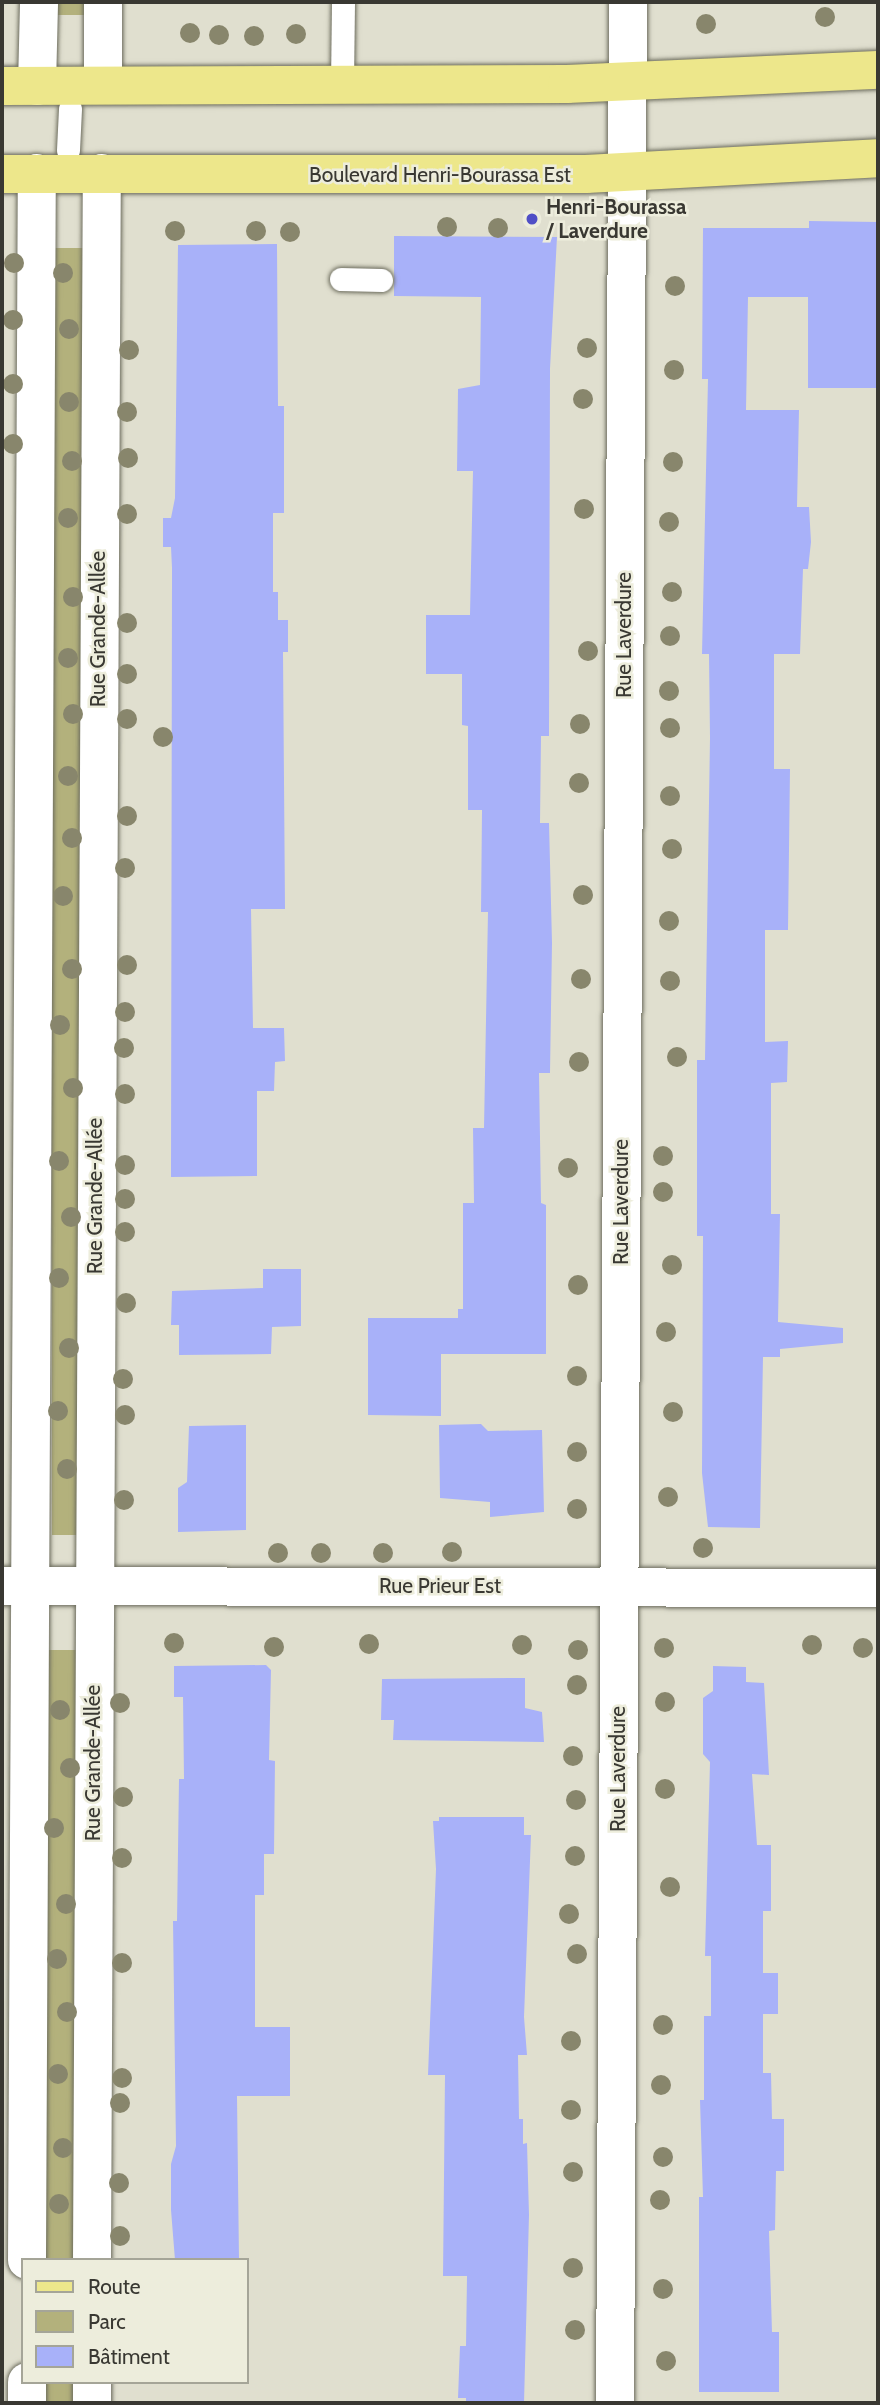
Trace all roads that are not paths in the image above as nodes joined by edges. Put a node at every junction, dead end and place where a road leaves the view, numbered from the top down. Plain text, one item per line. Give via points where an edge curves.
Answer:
1 (38, 2) edge
2 (103, 2) edge
3 (343, 2) edge
4 (628, 2) edge
5 (878, 70) edge
6 (627, 82) junction
7 (342, 84) junction
8 (103, 85) junction
9 (20, 86) edge
10 (69, 109) junction
11 (68, 150) junction
12 (878, 158) edge
13 (19, 173) edge
14 (102, 173) junction
15 (627, 173) junction
16 (341, 279) dead end
17 (381, 280) dead end
18 (16, 1586) edge
19 (93, 1586) junction
20 (619, 1586) junction
21 (878, 1587) edge
22 (27, 2258) edge
23 (92, 2258) edge
24 (27, 2384) edge
25 (92, 2384) edge
26 (27, 2403) edge
27 (92, 2403) edge
28 (615, 2403) edge

1 - 9 street
2 - 8 street
3 - 7 lane
4 - 6 street, Rue Laverdure
5 - 6 main road
6 - 7 main road
6 - 15 street, Rue Laverdure
7 - 8 main road
8 - 9 main road
8 - 10 lane
9 - 10 lane
10 - 11 lane
11 - 13 lane
11 - 14 lane
12 - 15 main road, Boulevard Henri-Bourassa Est
13 - 14 main road, Boulevard Henri-Bourassa Est
13 - 18 street
14 - 15 main road, Boulevard Henri-Bourassa Est
14 - 19 street, Rue Grande-Allée
15 - 20 street, Rue Laverdure
16 - 17 lane
18 - 19 street, Rue Prieur Est
18 - 22 street
19 - 20 street, Rue Prieur Est
19 - 23 street, Rue Grande-Allée
20 - 21 street, Rue Prieur Est
20 - 28 street, Rue Laverdure
24 - 26 street
25 - 27 street

